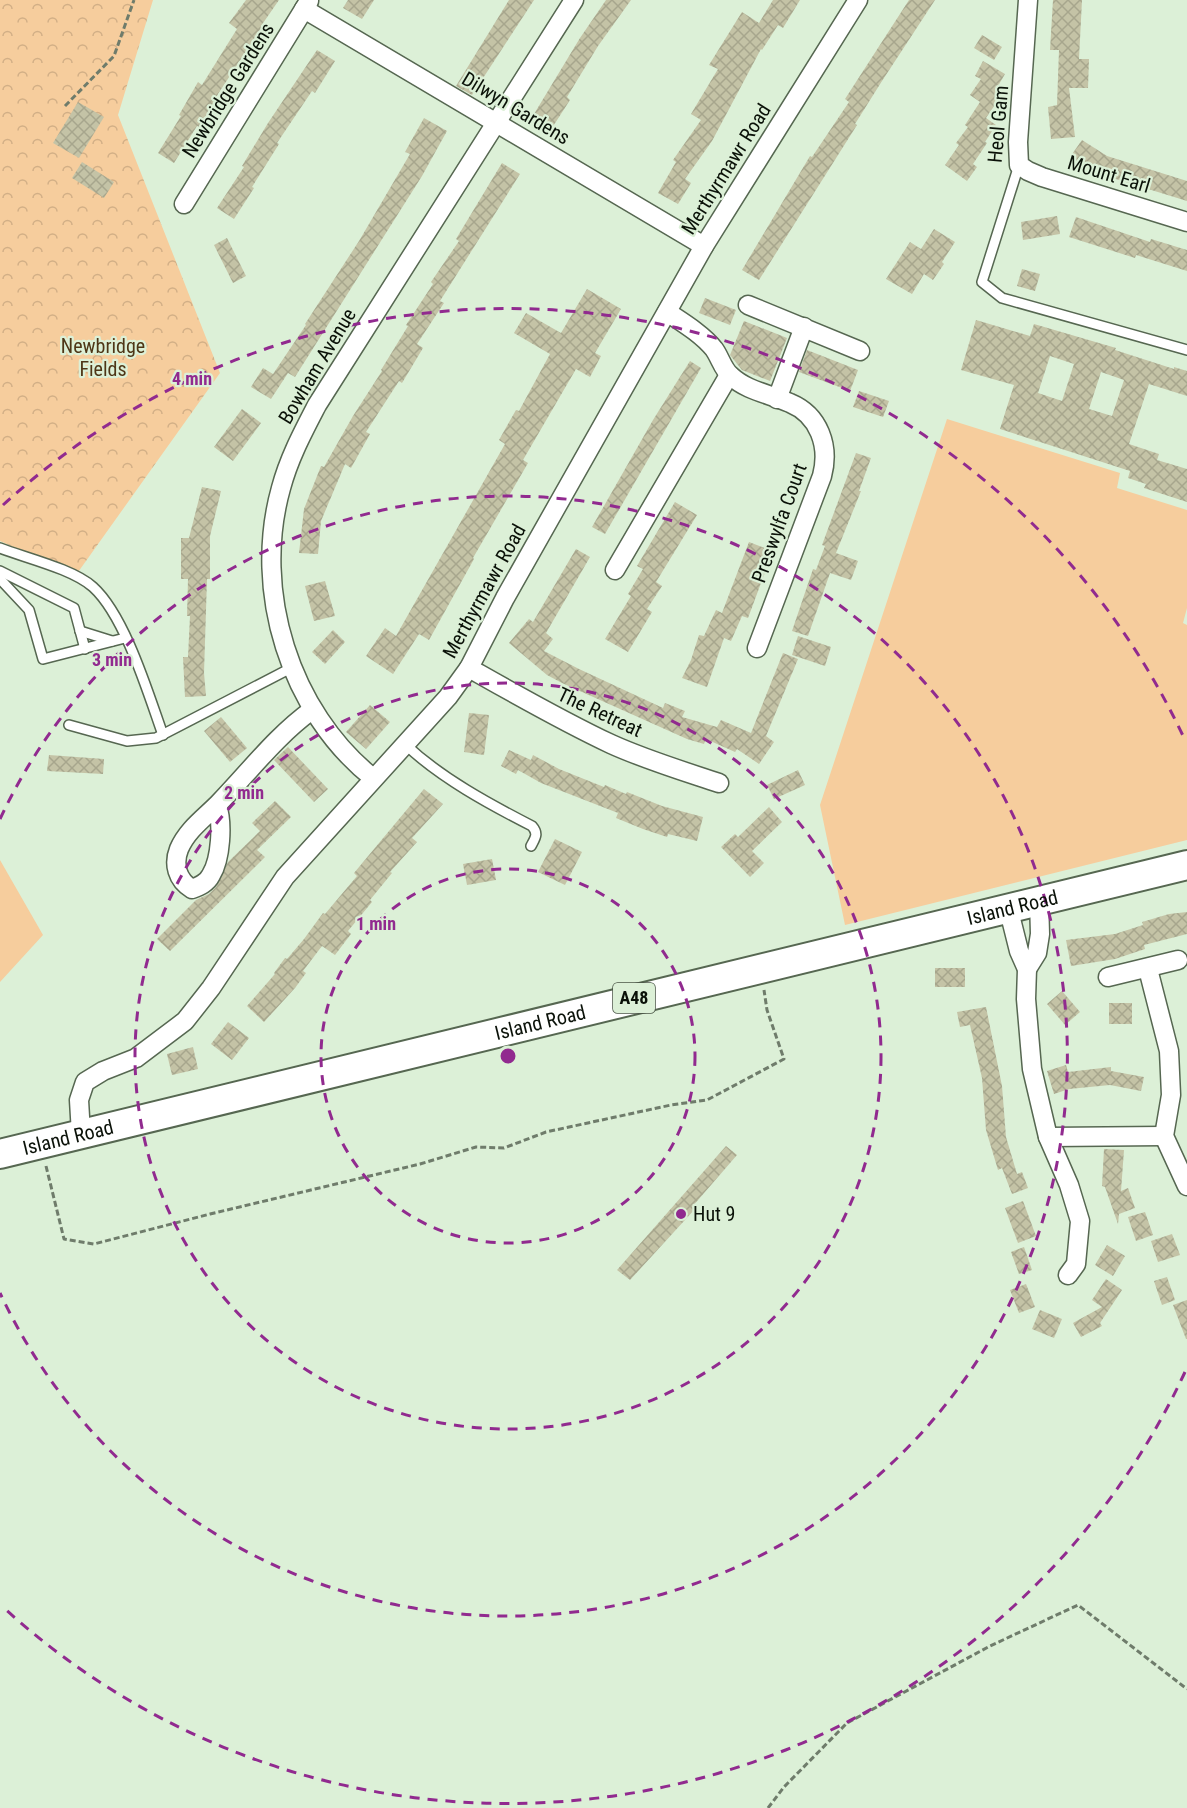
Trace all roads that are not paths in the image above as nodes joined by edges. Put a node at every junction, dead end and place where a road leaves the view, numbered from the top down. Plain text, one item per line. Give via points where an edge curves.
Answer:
1 (574, 0) edge
2 (858, 0) edge
3 (1028, 0) edge
4 (307, 5) edge
5 (496, 122) junction
6 (1019, 165) junction
7 (184, 204) dead end
8 (1187, 222) edge
9 (704, 246) junction
10 (748, 305) dead end
11 (667, 312) junction
12 (804, 327) junction
13 (1187, 350) edge
14 (860, 351) dead end
15 (729, 375) junction
16 (777, 399) junction
17 (0, 548) edge
18 (615, 570) dead end
19 (0, 571) edge
20 (0, 579) edge
21 (80, 631) junction
22 (125, 638) junction
23 (113, 641) junction
24 (85, 648) junction
25 (757, 648) dead end
26 (293, 667) junction
27 (469, 668) junction
28 (312, 710) junction
29 (69, 725) dead end
30 (163, 735) junction
31 (406, 745) junction
32 (373, 778) junction
33 (719, 783) dead end
34 (217, 805) dead end
35 (531, 846) dead end
36 (1187, 865) edge
37 (1039, 900) junction
38 (1008, 907) junction
39 (1178, 960) dead end
40 (1027, 969) junction
41 (1149, 969) junction
42 (1108, 977) dead end
43 (81, 1134) junction
44 (1164, 1136) junction
45 (1048, 1137) junction
46 (0, 1154) edge
47 (1187, 1185) edge
48 (1068, 1275) dead end

1 - 5 street, Bowham Avenue
2 - 9 street, Merthyrmawr Road
3 - 6 street, Heol Gam
4 - 5 street, Dilwyn Gardens
4 - 7 street, Newbridge Gardens
5 - 9 street, Dilwyn Gardens
5 - 26 street, Bowham Avenue via 317,405 287,467 275,514 272,564 276,612
6 - 8 street, Mount Earl via 1042,177
6 - 13 lane, Heol Gam via 982,282 1002,298
9 - 11 street, Merthyrmawr Road
10 - 12 street
11 - 15 street, Preswylfa Court via 713,348
11 - 27 street, Merthyrmawr Road
12 - 14 street
12 - 16 street
15 - 16 street, Preswylfa Court
15 - 18 street
16 - 25 street, Preswylfa Court via 797,406 813,420 825,447 825,466
17 - 22 lane via 75,575 93,587 113,612
19 - 21 lane via 74,608
20 - 24 lane via 29,610 43,660
21 - 23 lane
21 - 24 lane
22 - 23 lane
22 - 30 lane
23 - 24 lane
26 - 28 street, Bowham Avenue
26 - 30 lane
27 - 31 street, Merthyrmawr Road
27 - 33 street, The Retreat via 612,744
28 - 32 street, Bowham Avenue via 353,762
28 - 34 street via 274,743
29 - 30 lane via 127,741
31 - 32 street, Merthyrmawr Road
31 - 35 lane via 471,792 532,826 537,836
32 - 43 street, Merthyrmawr Road via 285,877 185,1021 136,1058 85,1082 79,1100
36 - 37 main road, Island Road / A48
37 - 38 main road, Island Road / A48
37 - 40 street via 1037,952
38 - 40 street
38 - 43 main road, Island Road / A48
39 - 41 street
40 - 45 street via 1032,1070
41 - 42 street
41 - 44 street via 1169,1051 1171,1095
43 - 46 main road, Island Road / A48
44 - 45 street
44 - 47 street
45 - 48 street via 1070,1185 1080,1221 1077,1264

